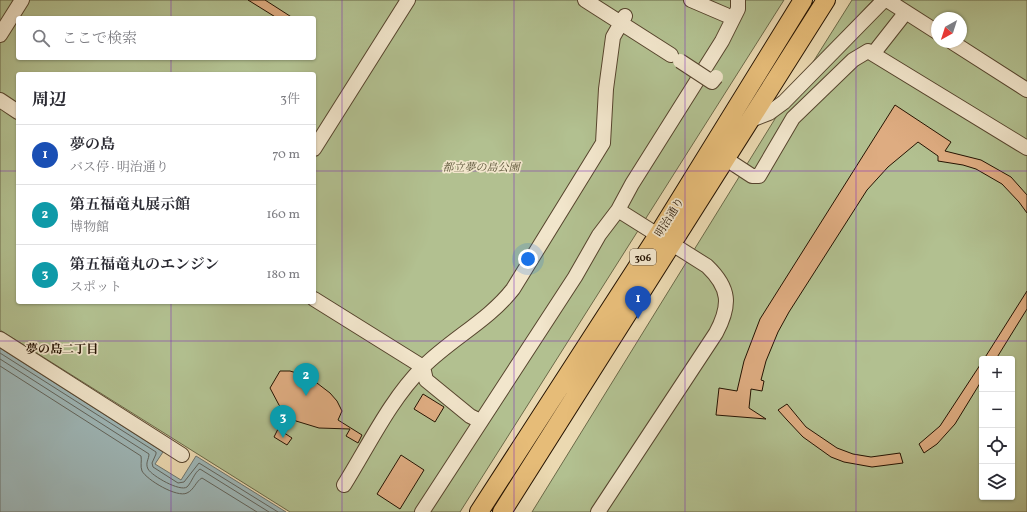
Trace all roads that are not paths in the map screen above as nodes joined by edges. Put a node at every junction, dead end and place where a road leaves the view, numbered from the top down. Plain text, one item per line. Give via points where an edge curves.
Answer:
1 (22, 0) edge
2 (408, 0) edge
3 (584, 0) edge
4 (691, 0) edge
5 (738, 0) edge
6 (803, 0) edge
7 (826, 0) edge
8 (888, 1) edge
9 (906, 12) junction
10 (726, 15) dead end
11 (623, 20) junction
12 (931, 28) edge
13 (0, 35) edge
14 (961, 48) edge
15 (873, 54) junction
16 (716, 78) dead end
17 (1027, 90) edge
18 (0, 100) edge
19 (16, 111) edge
20 (751, 120) junction
21 (316, 146) edge
22 (1027, 148) edge
23 (726, 159) junction
24 (618, 210) junction
25 (665, 239) junction
26 (316, 299) edge
27 (0, 340) edge
28 (423, 367) junction
29 (480, 421) junction
30 (182, 455) dead end
31 (344, 485) dead end
32 (422, 512) edge
33 (479, 512) edge
34 (502, 512) edge
35 (598, 512) edge

1 - 13 street
2 - 21 street
3 - 11 street
4 - 10 street
5 - 24 street via 738,9 722,41
6 - 25 main road, 明治通り / 306
7 - 20 main road, 明治通り / 306
8 - 9 street
8 - 20 street via 784,102 769,113
9 - 12 street
9 - 15 street
11 - 16 street, bridge via 712,82
11 - 28 street via 613,37 606,89 603,143 502,303
14 - 17 street
15 - 22 street
15 - 23 street via 868,51 853,60 793,118 759,176 752,176
18 - 19 street
20 - 23 main road, 明治通り / 306
23 - 25 main road, 明治通り / 306
24 - 25 street
24 - 29 street via 599,235 571,283
25 - 33 main road, 明治通り / 306
25 - 34 main road, 明治通り / 306
25 - 35 street via 718,276 726,292 727,308 716,332
26 - 28 street
27 - 30 street
28 - 29 street via 426,380 470,416
28 - 31 street via 403,388
29 - 32 street

